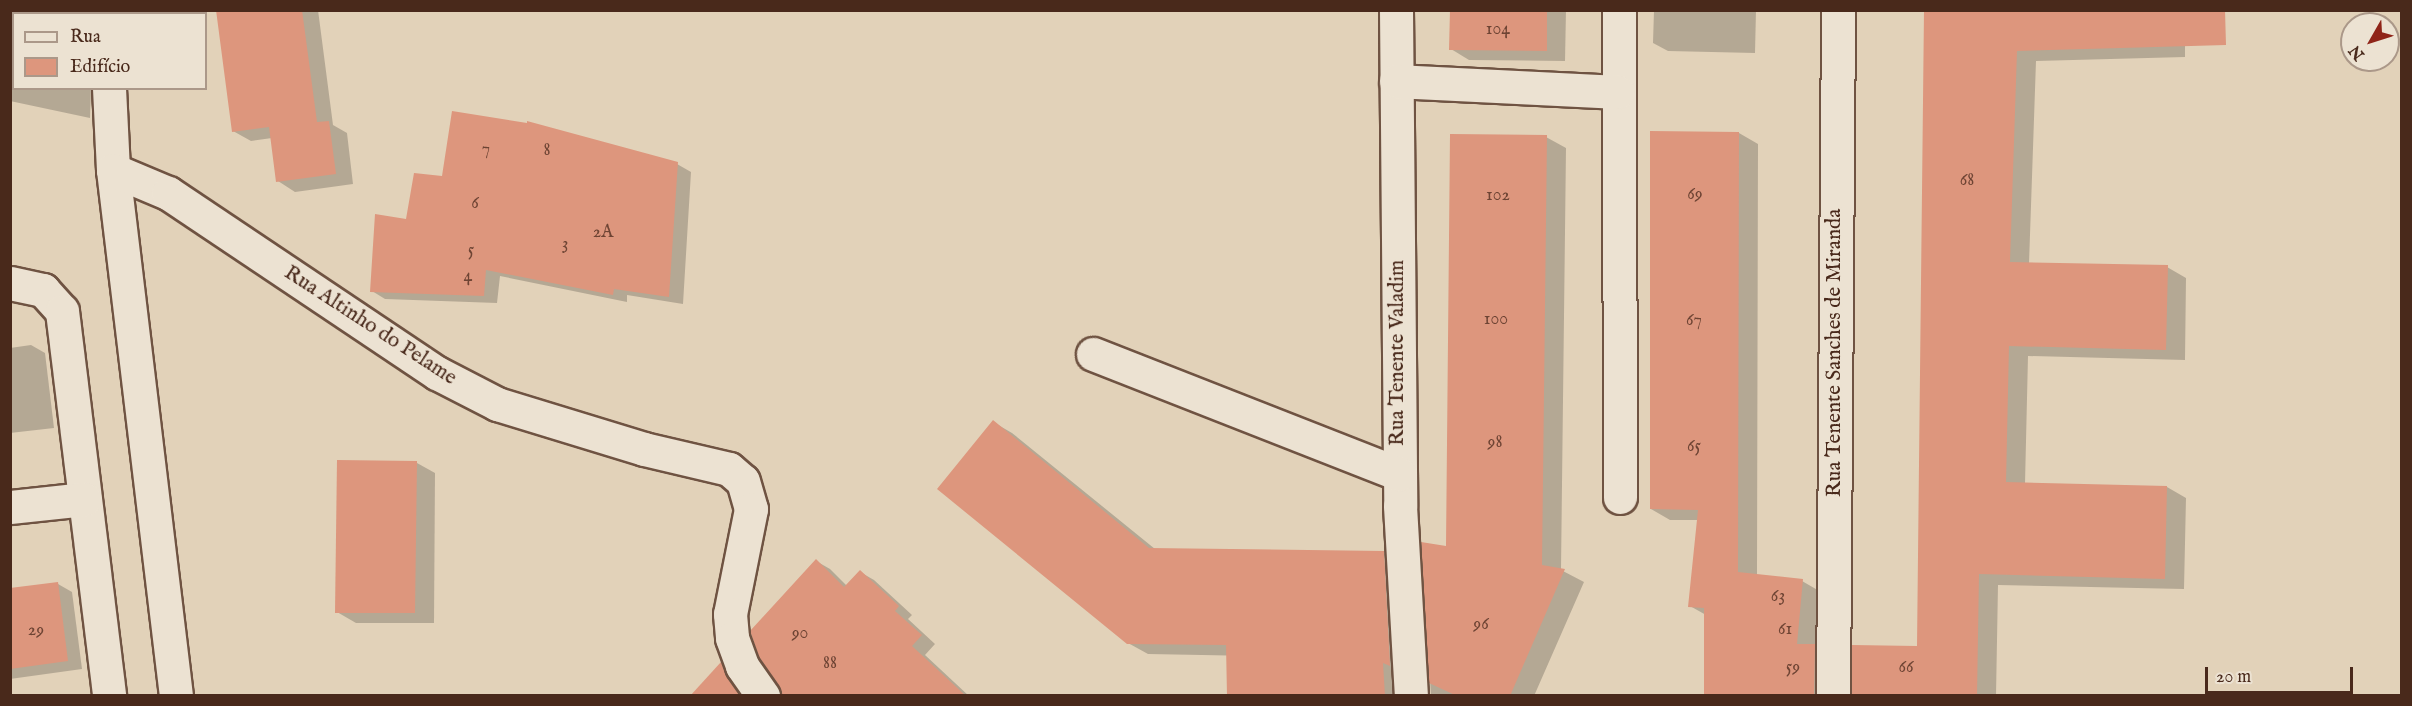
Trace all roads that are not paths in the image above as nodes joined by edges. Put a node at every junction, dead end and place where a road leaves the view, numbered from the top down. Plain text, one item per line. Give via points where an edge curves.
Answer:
1 (1396, 10) edge
2 (1618, 10) edge
3 (1838, 10) edge
4 (1396, 81) junction
5 (109, 90) edge
6 (1618, 92) junction
7 (113, 170) junction
8 (10, 283) edge
9 (1093, 354) dead end
10 (1399, 474) junction
11 (1620, 498) dead end
12 (85, 499) junction
13 (10, 507) edge
14 (109, 696) edge
15 (176, 696) edge
16 (763, 696) edge
17 (1411, 696) edge
18 (1833, 696) edge

1 - 4 street, Rua Tenente Valadim
2 - 6 street
3 - 18 street, Rua Tenente Sanches de Miranda
4 - 6 street
4 - 10 street, Rua Tenente Valadim
5 - 7 street
6 - 11 street
7 - 15 street
7 - 16 street, Rua Altinho do Pelame via 168,193 437,373 497,404 644,449 729,469 743,481 751,509 730,614 732,638 742,666
8 - 12 street via 43,290 62,311
9 - 10 street
10 - 17 street, Rua Tenente Valadim
12 - 13 street
12 - 14 street

